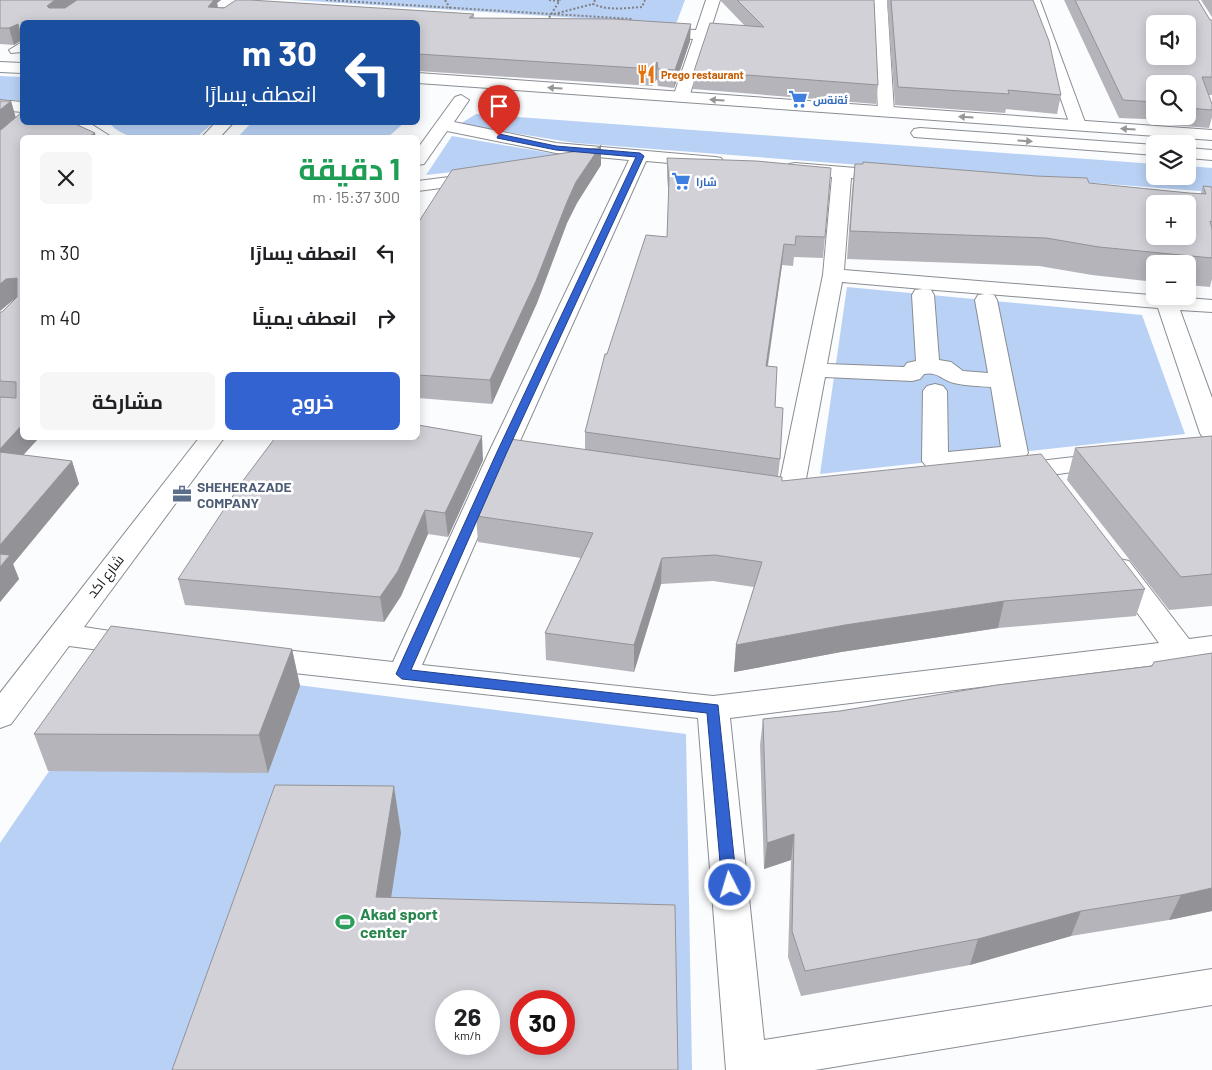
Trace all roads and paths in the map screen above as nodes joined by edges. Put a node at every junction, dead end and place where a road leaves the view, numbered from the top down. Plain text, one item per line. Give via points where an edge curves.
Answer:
1 (326, 0) edge
2 (377, 0) edge
3 (445, 0) edge
4 (549, 0) edge
5 (559, 0) edge
6 (595, 0) edge
7 (645, 0) edge
8 (712, 0) edge
9 (880, 0) edge
10 (1033, 0) edge
11 (374, 3) junction
12 (593, 4) junction
13 (450, 8) junction
14 (551, 14) junction
15 (545, 25) edge
16 (638, 25) joint
17 (701, 35) junction
18 (0, 49) edge
19 (20, 49) edge
20 (0, 67) edge
21 (20, 68) edge
22 (420, 78) edge
23 (681, 97) junction
24 (444, 99) dead end
25 (462, 100) junction
26 (481, 102) dead end
27 (749, 102) junction
28 (0, 105) edge
29 (20, 107) edge
30 (819, 107) junction
31 (886, 112) junction
32 (762, 118) dead end
33 (798, 121) dead end
34 (80, 125) edge
35 (223, 125) edge
36 (442, 125) junction
37 (1078, 125) junction
38 (902, 132) dead end
39 (99, 135) edge
40 (212, 135) edge
41 (1212, 135) edge
42 (1146, 149) edge
43 (1196, 154) edge
44 (1212, 155) edge
45 (640, 156) junction
46 (420, 157) edge
47 (736, 163) edge
48 (563, 166) edge
49 (774, 166) edge
50 (842, 172) junction
51 (495, 176) edge
52 (910, 178) edge
53 (420, 186) edge
54 (832, 275) junction
55 (923, 294) dead end
56 (986, 300) dead end
57 (1146, 301) edge
58 (1168, 305) edge
59 (1196, 305) edge
60 (1212, 306) edge
61 (815, 370) junction
62 (920, 370) junction
63 (957, 376) junction
64 (1001, 381) junction
65 (935, 391) junction
66 (210, 440) edge
67 (1209, 445) edge
68 (502, 452) junction
69 (531, 456) edge
70 (1133, 459) edge
71 (1043, 468) junction
72 (926, 481) edge
73 (819, 492) edge
74 (1061, 492) edge
75 (1103, 548) edge
76 (60, 635) junction
77 (168, 647) edge
78 (1212, 647) edge
79 (1181, 650) junction
80 (226, 654) edge
81 (402, 674) junction
82 (713, 708) junction
83 (0, 716) edge
84 (1212, 987) edge
85 (746, 1066) edge

1 - 11 path
2 - 11 path
3 - 13 path
4 - 5 path
5 - 14 path
6 - 12 path
7 - 12 path via 642,8 605,8
8 - 17 street
9 - 31 street
10 - 37 street
11 - 13 path
12 - 14 path
13 - 14 path
14 - 15 path
14 - 16 path
16 - 17 street
17 - 23 street
18 - 19 street
20 - 21 street
23 -> 22 street
27 -> 23 street
24 - 25 street
25 - 26 street
25 - 36 street
27 - 30 street
27 - 32 street via 769,109 768,116
28 - 29 street
30 - 31 street
30 - 33 street via 796,111 794,118
37 -> 31 street
34 - 39 street
35 - 40 street
36 - 45 street via 556,148
36 - 46 street
41 -> 37 street
38 -> 42 street
43 - 44 street
45 - 47 street
45 - 48 street
45 - 68 street
49 - 50 street
50 - 52 street
50 - 54 street
51 - 53 street
54 - 57 street
54 - 61 street
55 - 62 street
56 - 64 street
58 - 67 street
59 - 60 street
61 - 62 street
61 - 73 street via 780,494
62 - 63 street via 942,367
62 - 65 street via 920,386
63 - 64 street
63 - 65 street via 954,382
64 - 65 street via 1015,452 936,461
66 - 76 street, شارع اكد
68 - 69 street
68 - 81 street
70 - 71 street
71 - 72 street
71 - 74 street
75 - 79 street
76 - 77 street
76 - 83 street, شارع اكد
78 - 79 street
79 - 82 street
80 - 81 street
81 - 82 street
82 - 85 street
84 - 85 street

